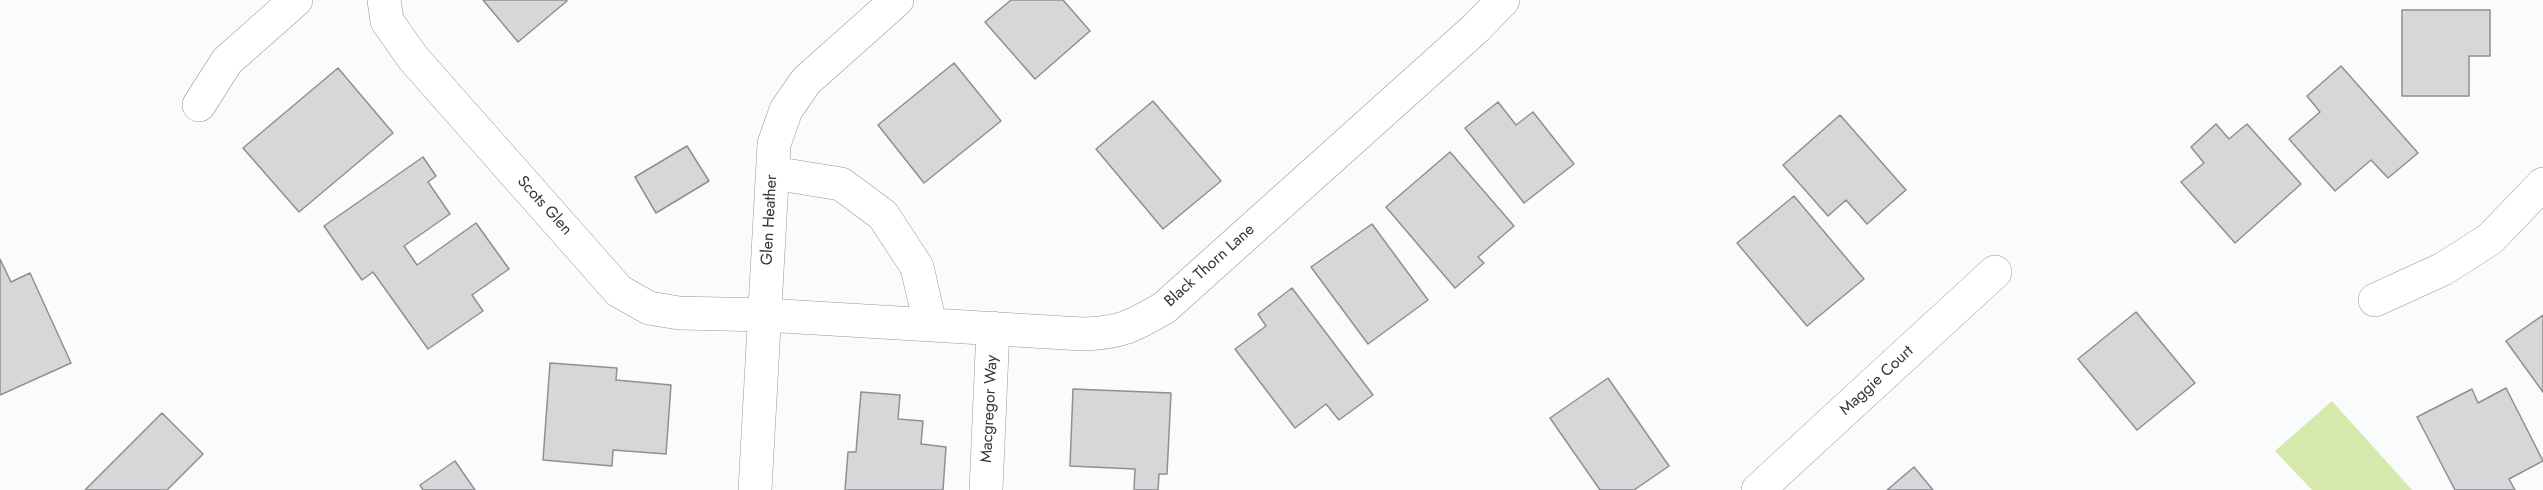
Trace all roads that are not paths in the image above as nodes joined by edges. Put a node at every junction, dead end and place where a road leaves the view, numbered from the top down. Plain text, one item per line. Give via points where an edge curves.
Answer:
1 (297, 0) edge
2 (384, 0) edge
3 (897, 0) edge
4 (1503, 0) edge
5 (200, 105) dead end
6 (773, 173) junction
7 (2543, 184) edge
8 (1995, 272) dead end
9 (2375, 300) dead end
10 (765, 315) junction
11 (930, 324) junction
12 (993, 327) junction
13 (755, 490) edge
14 (986, 490) edge
15 (1758, 490) edge

1 - 5 street via 227,61
2 - 10 street, Scots Glen via 387,21 413,58 619,291 649,308 679,313
3 - 6 street, Glen Heather via 806,81 786,110 774,144
4 - 12 street, Black Thorn Lane via 1468,36 1164,309 1131,327 1104,333
6 - 10 street, Glen Heather
6 - 11 street via 841,184 883,215 917,267
7 - 9 street via 2490,240 2443,268
8 - 15 street, Maggie Court
10 - 11 street, Black Thorn Lane
10 - 13 street, Glen Heather
11 - 12 street, Black Thorn Lane
12 - 14 street, Macgregor Way

